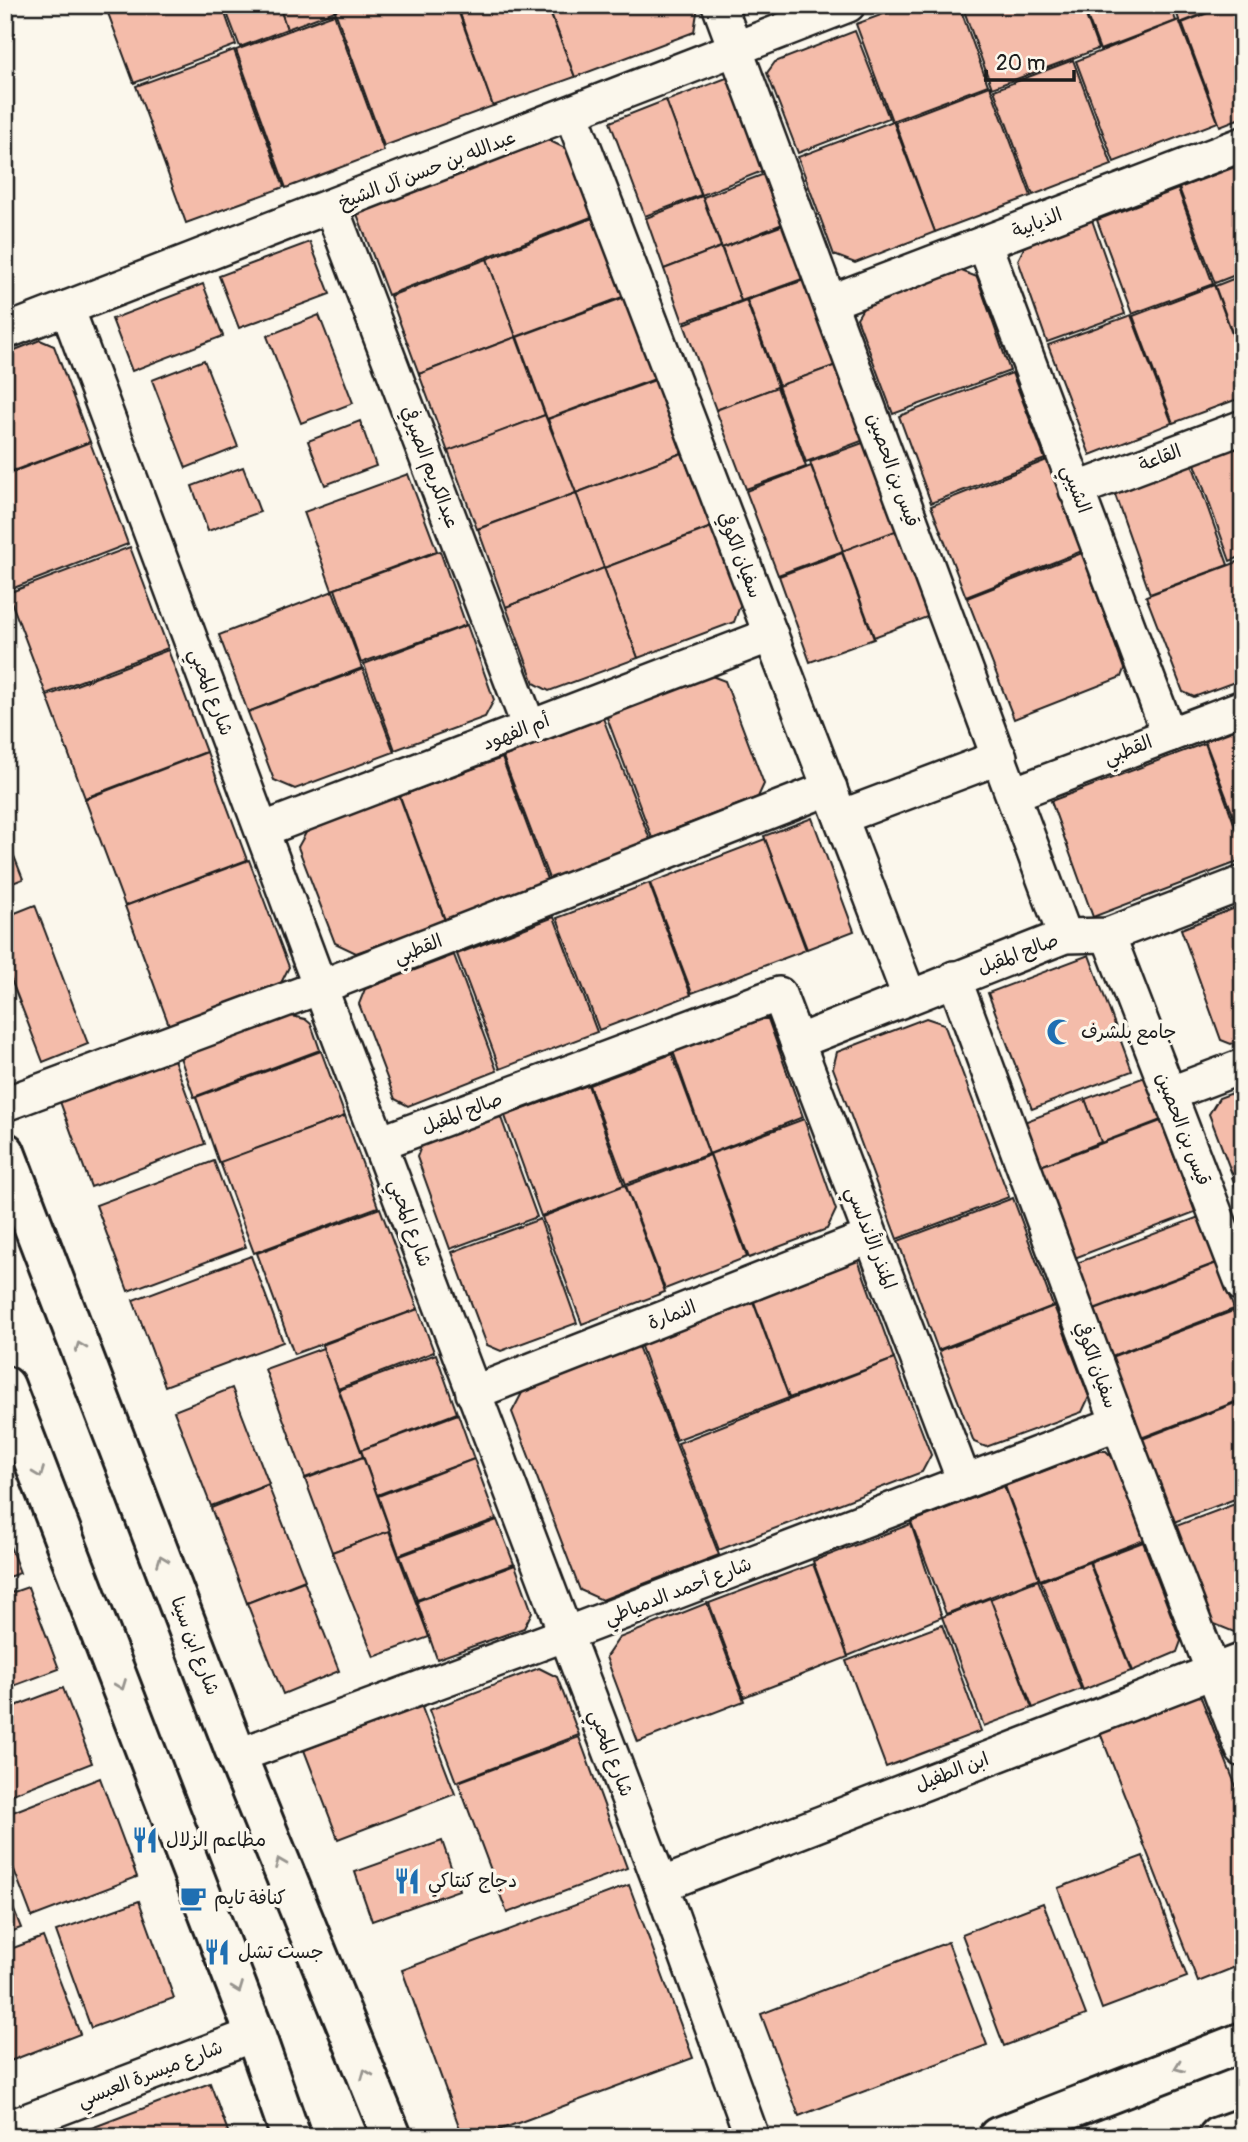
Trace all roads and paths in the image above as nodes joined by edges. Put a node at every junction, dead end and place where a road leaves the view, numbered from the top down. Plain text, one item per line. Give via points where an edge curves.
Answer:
1 (719, 5) edge
2 (848, 5) edge
3 (735, 49) junction
4 (571, 113) junction
5 (1243, 144) edge
6 (331, 207) junction
7 (984, 243) junction
8 (830, 302) junction
9 (67, 308) junction
10 (5, 332) edge
11 (1243, 427) edge
12 (1076, 490) junction
13 (771, 635) junction
14 (1243, 707) edge
15 (529, 727) junction
16 (1168, 735) junction
17 (1000, 757) junction
18 (1013, 794) junction
19 (835, 803) junction
20 (262, 830) junction
21 (1243, 883) edge
22 (1108, 935) junction
23 (1065, 936) junction
24 (954, 978) junction
25 (320, 987) junction
26 (779, 994) joint
27 (909, 996) junction
28 (797, 1042) junction
29 (1243, 1066) edge
30 (1169, 1094) junction
31 (5, 1104) edge
32 (380, 1143) junction
33 (5, 1152) edge
34 (870, 1237) junction
35 (1243, 1285) edge
36 (5, 1386) edge
37 (473, 1393) junction
38 (1118, 1423) junction
39 (964, 1481) junction
40 (566, 1634) junction
41 (1243, 1660) edge
42 (1212, 1671) junction
43 (1243, 1750) edge
44 (237, 1756) junction
45 (661, 1885) junction
46 (255, 2034) junction
47 (1243, 2042) edge
48 (1243, 2127) edge
49 (5, 2129) edge
50 (291, 2137) edge
51 (392, 2137) edge
52 (752, 2137) edge
53 (998, 2137) edge
54 (1218, 2137) edge

1 - 3 street, قيس بن الحصين
2 - 3 street, عبدالله بن حسن آل الشيخ
3 - 4 street, عبدالله بن حسن آل الشيخ
3 - 8 street, قيس بن الحصين
4 - 6 street, عبدالله بن حسن آل الشيخ
4 - 13 street, سفيان الكوفي
5 - 7 street, الذيابية
6 - 9 street, عبدالله بن حسن آل الشيخ
6 - 15 street, عبدالكريم الصيرفي
7 - 8 street, الذيابية
7 - 12 street, الشيبي
8 - 17 street, قيس بن الحصين
9 - 10 street, عبدالله بن حسن آل الشيخ
9 - 20 street, شارع المحبي
11 - 12 street, القاعة
12 - 16 street, الشيبي
13 - 15 street, أم الفهود
13 - 19 street, سفيان الكوفي
14 - 16 street, القطبي
15 - 20 street, أم الفهود
16 - 18 street, القطبي
17 - 18 street, قيس بن الحصين
17 - 19 street, القطبي
18 - 23 street, قيس بن الحصين
19 - 25 street, القطبي
19 - 27 street, سفيان الكوفي
20 - 25 street, شارع المحبي
21 - 22 street, صالح المقبل
22 - 23 street, صالح المقبل
22 - 30 street, قيس بن الحصين
23 - 24 street, صالح المقبل
24 - 27 street, صالح المقبل
24 - 38 street, سفيان الكوفي
25 - 31 street, القطبي
25 - 32 street, شارع المحبي
26 - 28 street, المنذر الأندلسي
26 - 32 street, صالح المقبل
27 - 28 street, صالح المقبل
28 - 34 street, المنذر الأندلسي
29 - 30 street
30 - 35 street, قيس بن الحصين
32 - 37 street, شارع المحبي
44 -> 33 street, شارع ابن سينا
34 - 37 street, النمارة
34 - 39 street, المنذر الأندلسي
36 -> 46 street
37 - 40 street, شارع المحبي
38 - 39 street, شارع أحمد الدمياطي
38 - 42 street, سفيان الكوفي
39 - 40 street, شارع أحمد الدمياطي
40 - 44 street, شارع أحمد الدمياطي
40 - 45 street, شارع المحبي
41 - 42 street, ابن الطفيل
42 - 43 street, سفيان الكوفي
42 - 45 street, ابن الطفيل
51 -> 44 street, شارع ابن سينا
45 - 52 street, شارع المحبي
46 - 49 street, شارع ميسرة العبسي
46 - 50 street
47 -> 53 street
48 - 54 street

